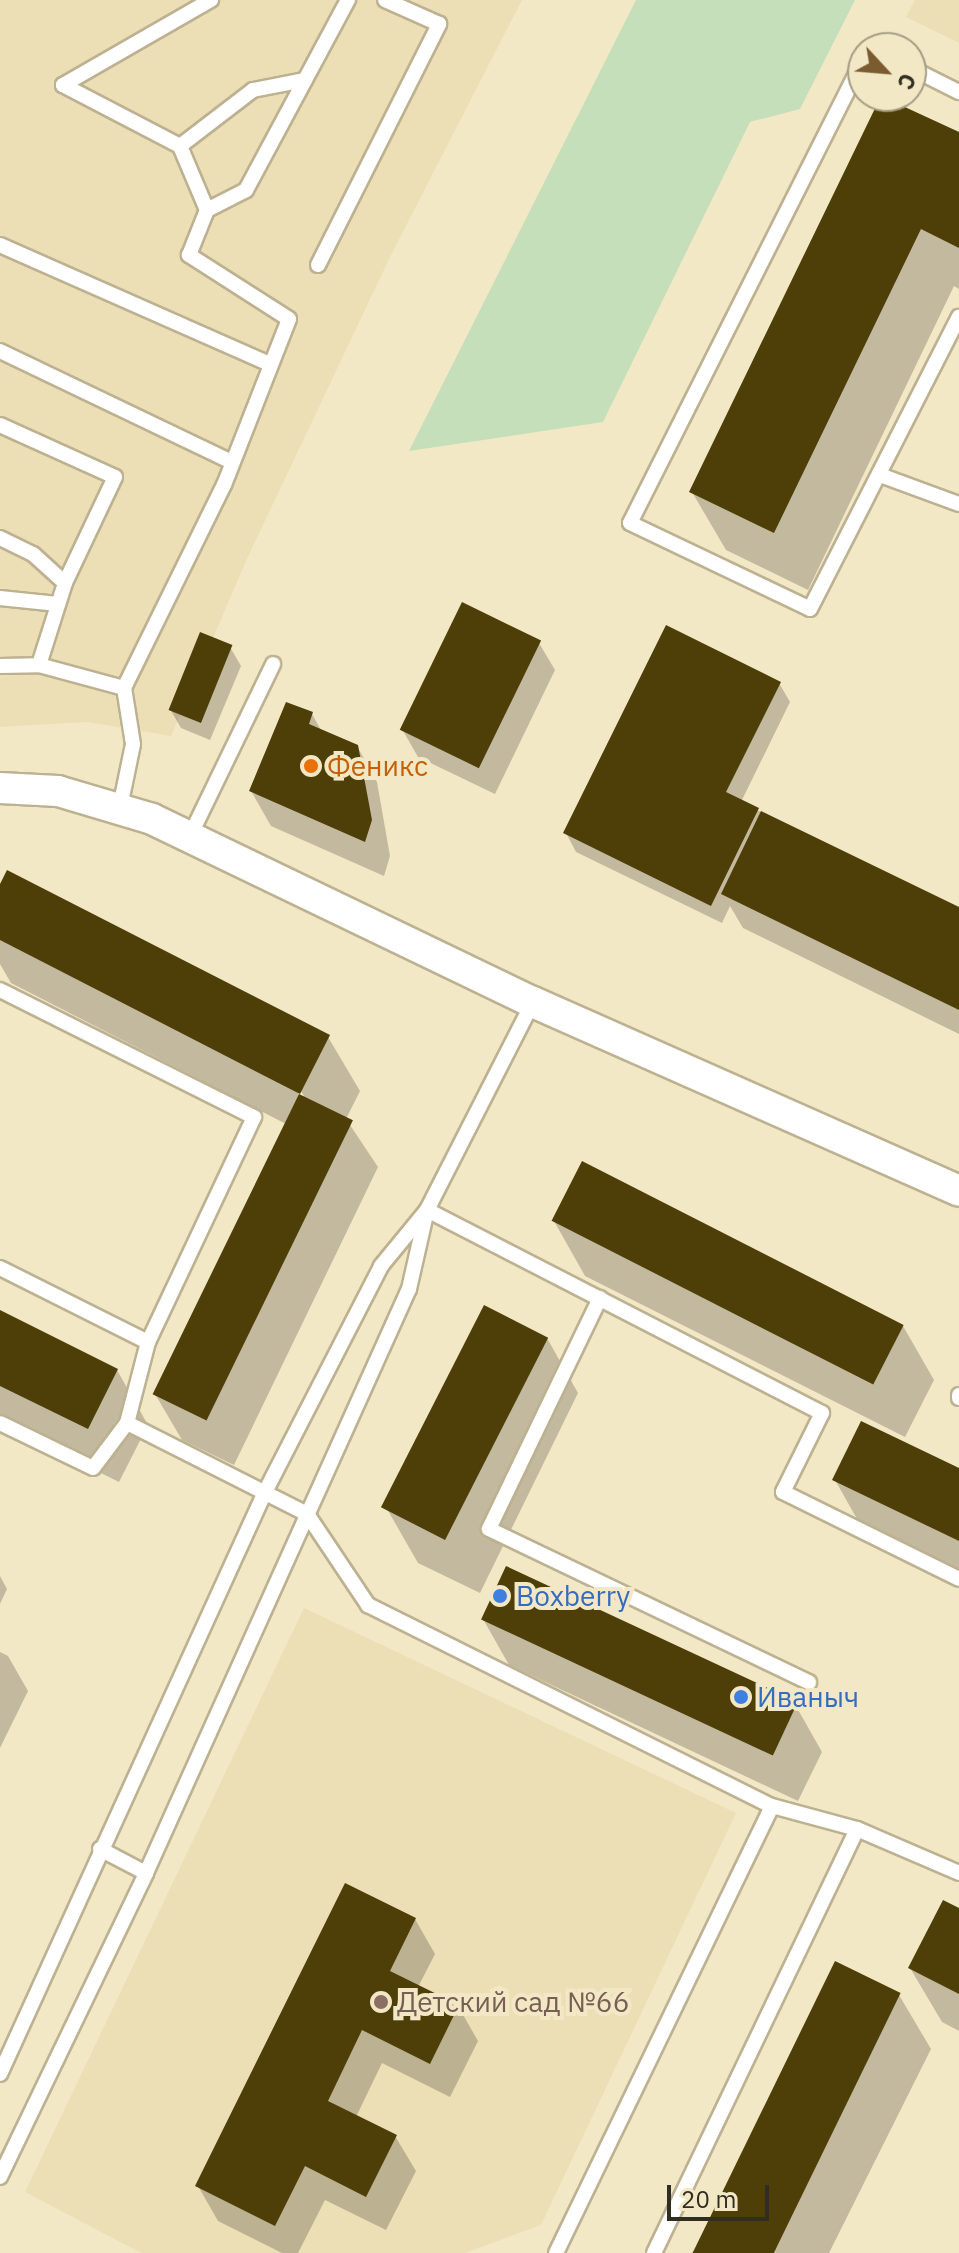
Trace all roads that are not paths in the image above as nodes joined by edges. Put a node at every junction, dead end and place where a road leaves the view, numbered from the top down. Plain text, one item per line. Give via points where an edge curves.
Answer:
1 (211, 0) edge
2 (348, 0) edge
3 (385, 0) edge
4 (927, 76) edge
5 (305, 80) junction
6 (847, 92) edge
7 (959, 92) edge
8 (180, 146) junction
9 (207, 210) junction
10 (0, 245) edge
11 (318, 265) dead end
12 (959, 317) edge
13 (0, 351) edge
14 (270, 364) junction
15 (0, 425) edge
16 (232, 462) junction
17 (880, 475) junction
18 (959, 504) edge
19 (0, 538) edge
20 (65, 583) junction
21 (0, 598) edge
22 (58, 604) junction
23 (273, 664) dead end
24 (39, 665) junction
25 (0, 666) edge
26 (124, 688) junction
27 (0, 788) edge
28 (120, 807) junction
29 (190, 836) junction
30 (0, 990) edge
31 (533, 1002) junction
32 (959, 1191) edge
33 (427, 1210) junction
34 (0, 1268) edge
35 (600, 1298) junction
36 (148, 1342) junction
37 (0, 1423) edge
38 (127, 1423) junction
39 (265, 1492) junction
40 (307, 1514) junction
41 (959, 1579) edge
42 (809, 1682) dead end
43 (772, 1806) junction
44 (857, 1829) junction
45 (100, 1849) junction
46 (146, 1873) junction
47 (959, 1873) edge
48 (0, 2074) edge
49 (0, 2177) edge
50 (556, 2253) edge
51 (654, 2253) edge

1 - 8 lane via 63,85
2 - 5 lane
3 - 11 lane via 439,24
4 - 7 lane
5 - 8 lane via 253,90
5 - 9 lane via 246,190
6 - 17 lane via 630,523 810,609
8 - 9 lane
9 - 14 lane via 189,255 289,319
10 - 14 lane
12 - 17 lane
13 - 16 lane
14 - 16 lane
15 - 20 lane via 115,477
16 - 26 lane
17 - 18 lane
19 - 20 lane via 33,554
20 - 22 lane
21 - 22 lane
22 - 24 lane
23 - 29 lane
24 - 25 lane
24 - 26 lane
26 - 28 lane via 133,744
27 - 28 street via 58,791
28 - 29 street
29 - 31 street
30 - 36 lane via 254,1117
31 - 32 street
31 - 33 lane
33 - 35 lane
33 - 39 lane via 381,1266
33 - 40 lane via 409,1289
34 - 36 lane
35 - 41 lane via 822,1413 783,1492
35 - 42 lane via 489,1529
36 - 38 lane
37 - 38 lane via 93,1468
38 - 39 lane
39 - 40 lane
39 - 45 lane
40 - 43 lane via 368,1605
40 - 46 lane
43 - 44 lane
43 - 50 lane
44 - 47 lane
44 - 51 lane
45 - 46 lane
45 - 48 lane
46 - 49 lane

